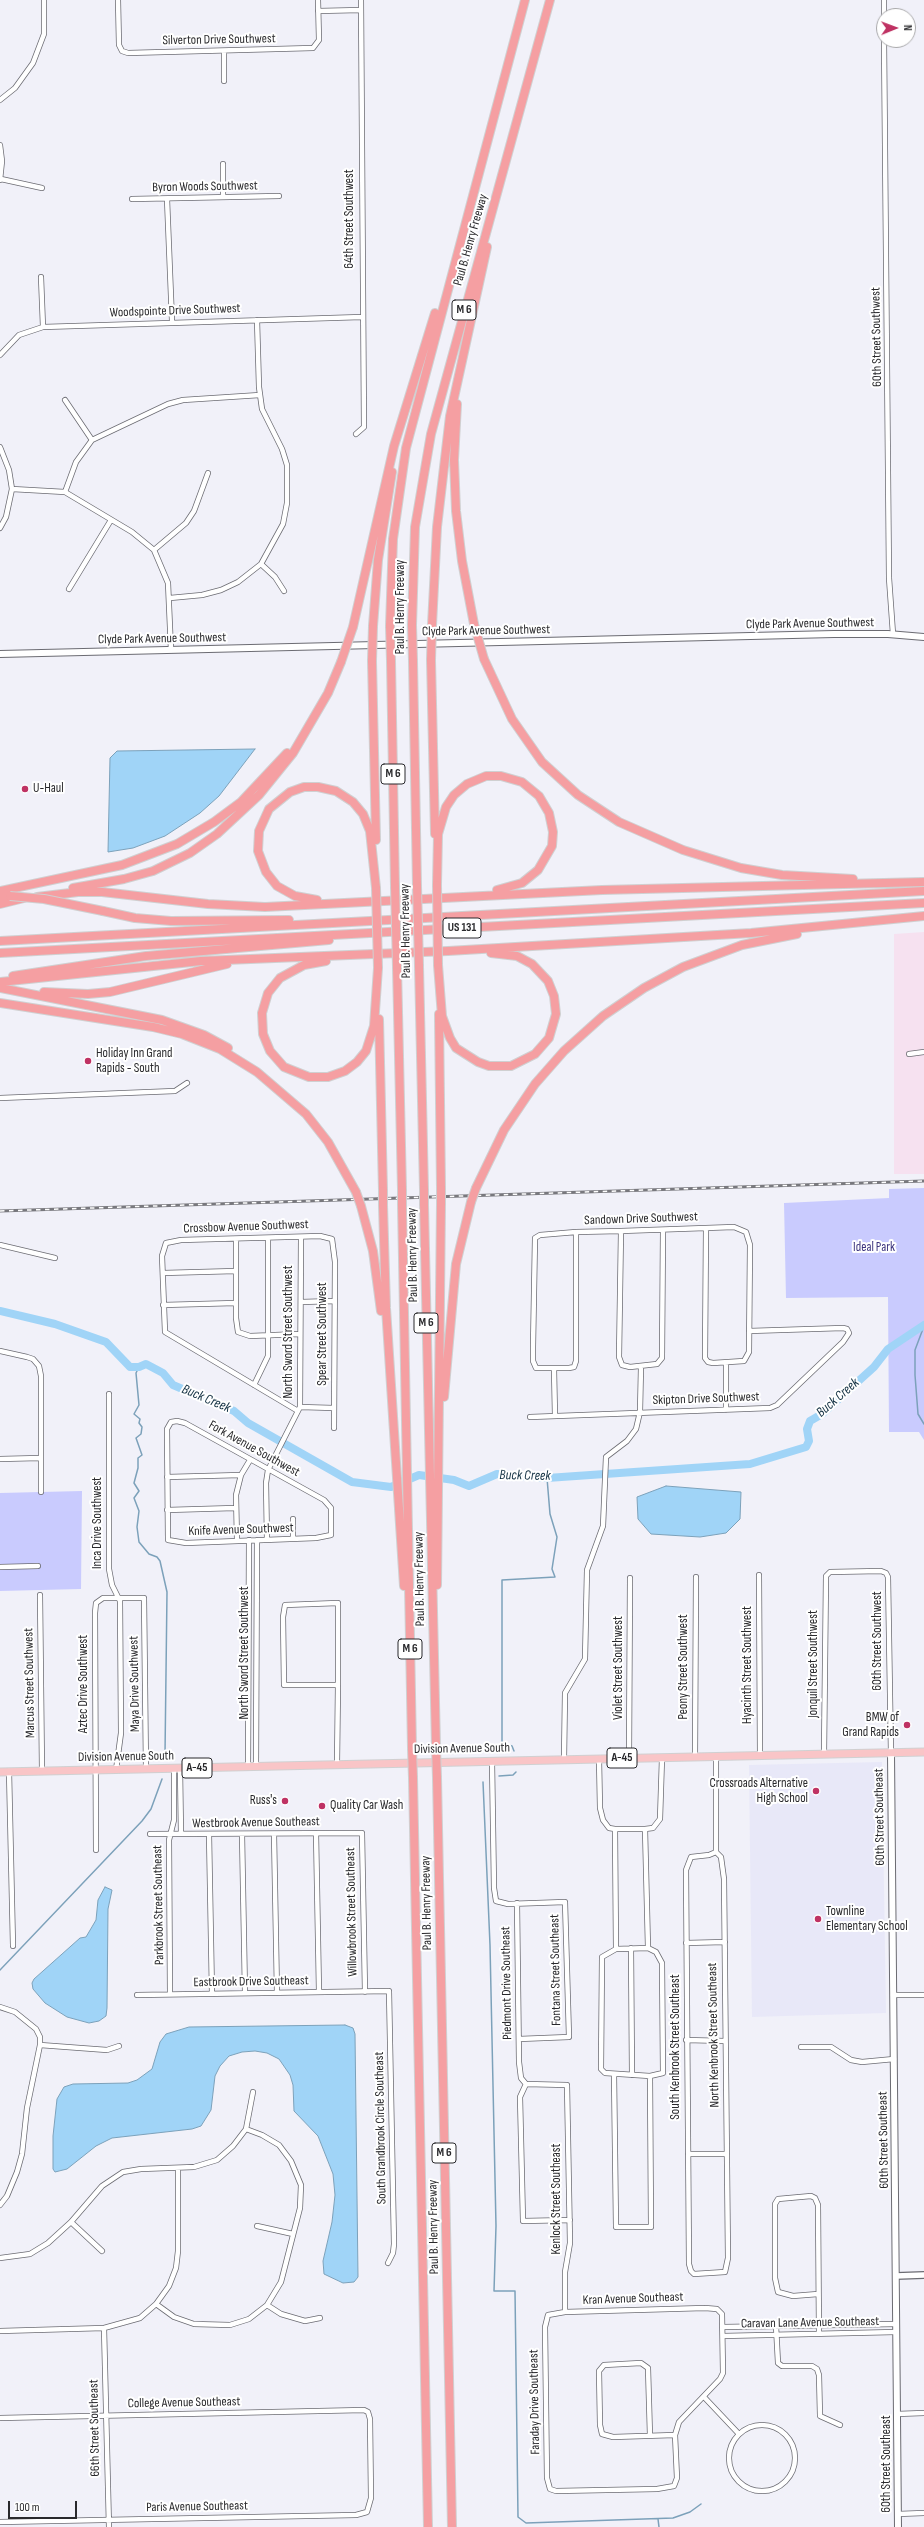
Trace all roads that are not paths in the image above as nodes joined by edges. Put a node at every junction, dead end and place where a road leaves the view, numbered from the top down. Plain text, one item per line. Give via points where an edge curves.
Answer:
1 (44, 0) edge
2 (118, 0) edge
3 (318, 0) edge
4 (361, 0) edge
5 (526, 0) edge
6 (550, 0) edge
7 (361, 10) junction
8 (318, 11) junction
9 (884, 48) edge
10 (224, 51) junction
11 (224, 81) dead end
12 (0, 100) edge
13 (0, 145) edge
14 (510, 147) junction
15 (223, 164) dead end
16 (0, 179) edge
17 (42, 188) dead end
18 (279, 196) dead end
19 (472, 196) junction
20 (223, 197) junction
21 (132, 199) dead end
22 (167, 199) junction
23 (41, 277) dead end
24 (362, 317) junction
25 (257, 320) junction
26 (172, 321) junction
27 (43, 327) junction
28 (464, 344) junction
29 (0, 355) edge
30 (260, 395) junction
31 (65, 400) dead end
32 (403, 420) junction
33 (356, 434) dead end
34 (92, 440) junction
35 (0, 447) edge
36 (208, 473) dead end
37 (12, 489) junction
38 (65, 492) junction
39 (111, 520) junction
40 (0, 528) edge
41 (154, 550) junction
42 (261, 564) junction
43 (69, 589) dead end
44 (284, 591) dead end
45 (170, 598) junction
46 (893, 634) junction
47 (924, 637) edge
48 (171, 650) junction
49 (0, 654) edge
50 (311, 723) junction
51 (924, 881) edge
52 (437, 885) junction
53 (376, 888) junction
54 (0, 891) edge
55 (924, 891) edge
56 (448, 896) junction
57 (0, 897) edge
58 (11, 898) junction
59 (365, 901) junction
60 (924, 903) edge
61 (0, 904) edge
62 (924, 916) edge
63 (367, 921) junction
64 (874, 921) junction
65 (405, 931) junction
66 (0, 941) edge
67 (448, 951) junction
68 (0, 953) edge
69 (368, 954) junction
70 (267, 959) junction
71 (438, 965) junction
72 (378, 968) junction
73 (0, 983) edge
74 (0, 1003) edge
75 (924, 1052) edge
76 (909, 1054) dead end
77 (187, 1083) dead end
78 (0, 1098) edge
79 (296, 1104) junction
80 (706, 1228) junction
81 (663, 1230) junction
82 (621, 1231) junction
83 (576, 1232) junction
84 (301, 1237) junction
85 (268, 1238) junction
86 (236, 1239) junction
87 (332, 1239) joint
88 (0, 1245) edge
89 (55, 1258) dead end
90 (236, 1271) junction
91 (163, 1273) junction
92 (334, 1301) junction
93 (301, 1302) junction
94 (236, 1303) junction
95 (163, 1305) junction
96 (750, 1331) junction
97 (300, 1334) junction
98 (268, 1335) junction
99 (0, 1351) edge
100 (726, 1363) junction
101 (641, 1367) junction
102 (554, 1369) junction
103 (254, 1385) junction
104 (108, 1394) dead end
105 (334, 1408) junction
106 (299, 1409) junction
107 (726, 1410) junction
108 (640, 1412) junction
109 (555, 1416) junction
110 (530, 1417) dead end
111 (393, 1425) junction
112 (334, 1428) dead end
113 (440, 1442) junction
114 (0, 1458) edge
115 (40, 1458) junction
116 (250, 1460) junction
117 (268, 1470) junction
118 (240, 1475) junction
119 (167, 1477) junction
120 (41, 1492) dead end
121 (235, 1508) junction
122 (167, 1510) junction
123 (293, 1519) dead end
124 (316, 1538) joint
125 (293, 1539) junction
126 (237, 1540) junction
127 (249, 1540) junction
128 (257, 1540) junction
129 (267, 1540) junction
130 (406, 1550) junction
131 (434, 1550) junction
132 (38, 1566) dead end
133 (0, 1567) edge
134 (827, 1574) joint
135 (759, 1575) dead end
136 (696, 1577) dead end
137 (630, 1578) dead end
138 (40, 1595) dead end
139 (119, 1597) junction
140 (338, 1685) junction
141 (924, 1752) edge
142 (824, 1754) junction
143 (891, 1754) junction
144 (716, 1756) junction
145 (760, 1756) junction
146 (694, 1757) junction
147 (629, 1758) junction
148 (662, 1758) junction
149 (599, 1759) junction
150 (564, 1760) junction
151 (492, 1761) junction
152 (337, 1764) junction
153 (256, 1766) junction
154 (248, 1767) junction
155 (177, 1768) junction
156 (146, 1769) junction
157 (96, 1770) junction
158 (116, 1770) junction
159 (42, 1771) junction
160 (0, 1772) edge
161 (9, 1772) junction
162 (615, 1829) junction
163 (644, 1829) junction
164 (316, 1833) junction
165 (362, 1833) joint
166 (150, 1834) dead end
167 (170, 1834) junction
168 (181, 1834) junction
169 (209, 1834) junction
170 (242, 1834) junction
171 (274, 1834) junction
172 (96, 1850) dead end
173 (716, 1852) junction
174 (517, 1903) junction
175 (725, 1942) junction
176 (686, 1943) junction
177 (13, 1946) dead end
178 (631, 1948) junction
179 (648, 1948) junction
180 (616, 1949) junction
181 (389, 1991) joint
182 (319, 1992) junction
183 (365, 1992) junction
184 (244, 1993) junction
185 (277, 1993) junction
186 (170, 1994) junction
187 (212, 1994) junction
188 (924, 1994) edge
189 (137, 1995) dead end
190 (893, 1995) junction
191 (0, 2007) edge
192 (519, 2039) junction
193 (686, 2040) junction
194 (725, 2041) junction
195 (40, 2045) junction
196 (119, 2046) dead end
197 (802, 2047) dead end
198 (894, 2059) junction
199 (614, 2074) junction
200 (632, 2075) junction
201 (650, 2076) junction
202 (526, 2084) junction
203 (253, 2092) dead end
204 (246, 2129) junction
205 (688, 2154) junction
206 (727, 2154) junction
207 (178, 2168) junction
208 (0, 2205) edge
209 (570, 2220) junction
210 (71, 2222) junction
211 (257, 2226) dead end
212 (293, 2234) junction
213 (102, 2251) dead end
214 (0, 2258) edge
215 (388, 2263) dead end
216 (689, 2264) joint
217 (924, 2275) edge
218 (896, 2276) junction
219 (818, 2294) junction
220 (156, 2304) junction
221 (267, 2305) junction
222 (565, 2312) junction
223 (548, 2315) joint
224 (320, 2318) dead end
225 (896, 2324) junction
226 (819, 2325) junction
227 (776, 2326) junction
228 (723, 2327) junction
229 (104, 2328) junction
230 (0, 2331) edge
231 (896, 2332) junction
232 (819, 2334) junction
233 (776, 2335) junction
234 (723, 2336) junction
235 (704, 2397) junction
236 (924, 2413) edge
237 (897, 2414) junction
238 (106, 2415) junction
239 (0, 2418) edge
240 (840, 2425) dead end
241 (738, 2433) junction
242 (675, 2435) junction
243 (650, 2436) junction
244 (369, 2509) joint
245 (924, 2513) edge
246 (898, 2514) junction
247 (108, 2520) junction
248 (0, 2522) edge
249 (108, 2527) edge
250 (428, 2527) edge
251 (452, 2527) edge
252 (898, 2527) edge

1 - 12 street via 44,34 33,63 15,88
2 - 10 street, Silverton Drive Southwest via 119,46 122,51
3 - 8 street
4 - 7 street, 64th Street Southwest
5 - 19 highway, Paul B. Henry Freeway / M 6
6 - 14 highway, Paul B. Henry Freeway / M 6
7 - 8 street
7 - 24 street, 64th Street Southwest
8 - 10 street, Silverton Drive Southwest via 319,40 316,47
9 - 46 street, 60th Street Southwest via 889,578
10 - 11 street
13 - 16 street
14 - 28 highway
14 - 131 highway, Paul B. Henry Freeway / M 6, bridge via 431,434 415,527 412,625 429,1443
15 - 20 street
16 - 17 street
18 - 20 street, Byron Woods Southwest
19 - 32 highway
19 - 130 highway, Paul B. Henry Freeway / M 6, bridge via 406,448 392,549 390,626 407,1443
20 - 22 street, Byron Woods Southwest
21 - 22 street, Byron Woods Southwest
22 - 26 street
23 - 27 street
24 - 25 street, Woodspointe Drive Southwest
24 - 33 street, 64th Street Southwest via 364,426
25 - 26 street, Woodspointe Drive Southwest
25 - 30 street
26 - 27 street, Woodspointe Drive Southwest
27 - 29 street, Woodspointe Drive Southwest via 19,335
28 - 51 highway, bridge via 454,429 455,484 462,562 474,624 484,659 512,719 542,762 578,794 619,822 702,857 767,872 824,878
28 - 52 highway, bridge via 447,437 437,527 432,625
30 - 34 street via 183,400 168,404
30 - 42 street via 266,419 285,458 288,480 283,524
31 - 34 street
32 - 50 highway, bridge via 384,483 353,627 328,693
32 - 53 highway, bridge via 382,532 373,626
34 - 38 street via 76,462
35 - 37 street via 9,470
36 - 41 street via 194,511 186,523
37 - 38 street
37 - 40 street via 6,517
38 - 39 street
39 - 41 street via 132,532
39 - 43 street
41 - 45 street via 166,574
42 - 44 street via 275,576
42 - 45 street via 238,582 221,590
45 - 48 street
46 - 47 main road, Clyde Park Avenue Southwest
46 - 48 main road, Clyde Park Avenue Southwest
48 - 49 main road, Clyde Park Avenue Southwest
50 - 54 highway via 256,788 229,812 196,834 122,865
50 - 58 highway via 293,753 259,795 222,830 190,853 162,867 132,877
51 - 56 highway
52 - 56 highway via 440,823 446,807 458,790 473,781 495,776 517,780 534,790 548,808 553,825 552,846 538,870 513,887
52 - 71 highway, bridge
53 - 59 highway via 370,831 363,814 349,798 331,789 304,787 290,792 269,809 258,831 258,851 266,872 277,886 289,894 302,898
53 - 72 highway, bridge
55 - 63 highway, US 131
56 - 59 highway
57 - 58 highway
58 - 59 highway via 94,891 249,906
58 - 61 highway
58 - 63 highway, bridge via 44,899 135,918 171,922
60 - 65 highway, US 131
62 - 64 highway
63 - 66 highway, US 131
64 - 67 highway via 751,932
64 - 113 highway, bridge via 742,945 683,967 632,996 582,1033 535,1084 504,1130 476,1188 460,1240 453,1286
65 - 68 highway, US 131
65 - 73 highway via 146,956
67 - 69 highway
67 - 71 highway via 511,954 537,968 548,981 556,1003 554,1026 545,1044 528,1059 511,1066 489,1066 456,1048 445,1026
69 - 70 highway
69 - 72 highway via 304,965 288,972 274,985 264,1003 261,1024 266,1044 277,1060 291,1071 310,1077 328,1077 345,1071 357,1062 366,1051 373,1032
70 - 73 highway via 201,961
70 - 73 highway via 213,967 110,992 65,994
71 - 113 highway, bridge via 441,1189
72 - 111 highway, bridge via 383,1205
73 - 79 highway via 139,1014 214,1040 271,1078
74 - 79 highway via 146,1026 188,1036 238,1060
75 - 76 street
77 - 78 street via 175,1091
79 - 111 highway, bridge via 328,1142 361,1206 377,1269
80 - 81 street, Sandown Drive Southwest
80 - 96 street, Sandown Drive Southwest via 738,1228 746,1232 750,1245
80 - 100 street via 706,1358 708,1362
81 - 82 street, Sandown Drive Southwest
81 - 101 street via 662,1358 657,1364
82 - 83 street, Sandown Drive Southwest
82 - 101 street via 619,1357 622,1365
83 - 102 street via 576,1361 574,1366
83 - 102 street, Sandown Drive Southwest via 540,1235 535,1238 533,1361 536,1368
84 - 85 street, Crossbow Avenue Southwest
84 - 87 street, Crossbow Avenue Southwest via 320,1236
84 - 93 street, North Sword Street Southwest
85 - 86 street, Crossbow Avenue Southwest
85 - 98 street
86 - 90 street
86 - 91 street, Crossbow Avenue Southwest via 181,1240 166,1243 163,1248
87 - 92 street, Spear Street Southwest
88 - 89 street
90 - 91 street
90 - 94 street
91 - 95 street
92 - 93 street
92 - 105 street, Spear Street Southwest
93 - 97 street, North Sword Street Southwest
94 - 95 street
94 - 98 street via 238,1332 243,1335
95 - 103 street via 163,1325 168,1336
96 - 100 street via 748,1358 744,1361
96 - 107 street, Skipton Drive Southwest via 843,1328 848,1330 848,1336 777,1405 770,1408
97 - 98 street
97 - 106 street, North Sword Street Southwest
98 - 103 street via 267,1361
99 - 115 street via 34,1359 39,1366
100 - 107 street
101 - 108 street
102 - 109 street
103 - 106 street
104 - 139 street, Inca Drive Southwest via 109,1569 112,1585
105 - 106 street
105 - 112 street, Spear Street Southwest
106 - 117 street, North Sword Street Southwest
107 - 108 street, Skipton Drive Southwest
108 - 109 street, Skipton Drive Southwest
108 - 150 street via 633,1435 609,1454 605,1463 603,1526 587,1570 585,1659 565,1692
109 - 110 street, Skipton Drive Southwest
111 - 130 highway
113 - 131 highway
114 - 115 street
115 - 120 street
116 - 117 street, Fork Avenue Southwest
116 - 118 street
116 - 119 street, Fork Avenue Southwest via 185,1423 172,1422 167,1429
117 - 124 street, Fork Avenue Southwest via 324,1500 332,1508 331,1535
117 - 129 street, North Sword Street Southwest
118 - 119 street
118 - 121 street
119 - 122 street
121 - 122 street
121 - 126 street
122 - 126 street, Knife Avenue Southwest via 168,1540 186,1543
123 - 125 street
124 - 125 street, Knife Avenue Southwest
125 - 129 street, Knife Avenue Southwest
126 - 127 street, Knife Avenue Southwest
127 - 128 street, Knife Avenue Southwest
127 - 154 street, North Sword Street Southwest
128 - 129 street, Knife Avenue Southwest
128 - 153 street, North Sword Street Southwest
130 - 250 highway, Paul B. Henry Freeway / M 6, bridge via 407,1658 411,1670
131 - 251 highway, Paul B. Henry Freeway / M 6, bridge via 437,1671 434,1690
132 - 133 street
134 - 142 street, Jonquil Street Southwest
134 - 143 street, 60th Street Southwest via 881,1571 888,1577
135 - 145 street, Hyacinth Street Southwest
136 - 146 street, Peony Street Southwest
137 - 147 street, Violet Street Southwest
138 - 159 street, Marcus Street Southwest
139 - 156 street, Maya Drive Southwest via 144,1598
139 - 157 street, Aztec Drive Southwest via 98,1600 95,1613
139 - 158 street, Inca Drive Southwest via 121,1733
140 - 140 street via 338,1603 285,1605 284,1685
140 - 152 street
141 - 143 main road, Division Avenue South / A-45
142 - 143 main road, Division Avenue South / A-45
142 - 145 main road, Division Avenue South / A-45
143 - 190 main road, 60th Street Southeast
144 - 145 main road, Division Avenue South / A-45
144 - 146 main road, Division Avenue South / A-45
144 - 173 street, North Kenbrook Street Southeast
146 - 148 main road, Division Avenue South / A-45
147 - 148 main road, Division Avenue South / A-45
147 - 149 main road, Division Avenue South / A-45
148 - 163 street via 660,1820 654,1828
149 - 150 main road, Division Avenue South / A-45
149 - 162 street via 601,1816 606,1825
150 - 151 main road, Division Avenue South / A-45
151 - 152 main road, Division Avenue South / A-45
151 - 174 street via 494,1896 500,1903
152 - 153 main road, Division Avenue South / A-45
153 - 154 main road, Division Avenue South / A-45
154 - 155 main road, Division Avenue South / A-45
155 - 156 main road, Division Avenue South / A-45
155 - 167 street, Parkbrook Street Southeast via 174,1817
155 - 168 street
156 - 158 main road, Division Avenue South / A-45
157 - 158 main road, Division Avenue South / A-45
157 - 159 main road, Division Avenue South / A-45
157 - 172 street, Aztec Drive Southwest
159 - 161 main road, Division Avenue South / A-45
160 - 161 main road, Division Avenue South / A-45
161 - 177 street
162 - 163 street
162 - 180 street
163 - 179 street
164 - 165 street, Westbrook Avenue Southeast
164 - 171 street, Westbrook Avenue Southeast
164 - 182 street
165 - 183 street, Willowbrook Street Southeast
166 - 167 street, Westbrook Avenue Southeast
167 - 168 street, Westbrook Avenue Southeast
167 - 186 street, Parkbrook Street Southeast
168 - 169 street, Westbrook Avenue Southeast
169 - 170 street, Westbrook Avenue Southeast
169 - 187 street
170 - 171 street, Westbrook Avenue Southeast
170 - 184 street
171 - 185 street
173 - 175 street, North Kenbrook Street Southeast via 723,1866
173 - 176 street, South Kenbrook Street Southeast via 691,1857 687,1863
174 - 192 street, Piedmont Drive Southeast
174 - 192 street, Fontana Street Southeast via 565,1902 569,2037
175 - 176 street
175 - 194 street, North Kenbrook Street Southeast
176 - 193 street, South Kenbrook Street Southeast
178 - 179 street
178 - 180 street
178 - 200 street
179 - 201 street via 660,1957 662,1970 663,2073
180 - 199 street via 602,1957 600,1965 601,2068 605,2073
181 - 183 street, Eastbrook Drive Southeast
181 - 215 street, South Grandbrook Circle Southeast via 394,2244
182 - 183 street, Eastbrook Drive Southeast
182 - 185 street, Eastbrook Drive Southeast
184 - 185 street, Eastbrook Drive Southeast
184 - 187 street, Eastbrook Drive Southeast
186 - 187 street, Eastbrook Drive Southeast
186 - 189 street, Eastbrook Drive Southeast
188 - 190 street
190 - 198 main road, 60th Street Southeast
191 - 195 street via 15,2012 27,2021 39,2034
192 - 202 street, Piedmont Drive Southeast via 520,2073
193 - 194 street
193 - 205 street, South Kenbrook Street Southeast
194 - 206 street, North Kenbrook Street Southeast
195 - 196 street via 107,2050
195 - 208 street via 27,2108 22,2154 17,2172
197 - 198 street via 831,2047 851,2060 862,2062
198 - 218 main road, 60th Street Southeast
199 - 200 street
199 - 201 street via 616,2227 652,2227
200 - 201 street
202 - 209 street, Kenlock Street Southeast via 567,2085
202 - 209 street via 520,2097 523,2221
203 - 204 street
204 - 207 street via 233,2146 217,2160 194,2167
204 - 212 street via 279,2145 291,2161 301,2185 300,2208
205 - 206 street
205 - 216 street, South Kenbrook Street Southeast
206 - 216 street, North Kenbrook Street Southeast via 726,2271 694,2274
207 - 210 street via 123,2172 102,2186
207 - 220 street via 176,2268 169,2286
209 - 222 street, Kenlock Street Southeast
210 - 213 street
210 - 214 street via 48,2243 30,2254
211 - 212 street
212 - 221 street via 281,2282
217 - 218 street
218 - 225 main road, 60th Street Southeast
219 - 219 street via 818,2205 815,2198 805,2196 778,2199 775,2204 775,2278 778,2292 793,2296
219 - 226 street
220 - 221 street via 174,2317 194,2324 209,2325 230,2325 249,2319
220 - 229 street via 140,2318
221 - 224 street via 281,2314 305,2321
222 - 223 street, Kran Avenue Southeast
222 - 228 street, Kran Avenue Southeast via 705,2308 720,2311
223 - 242 street, Faraday Drive Southeast via 545,2327 547,2478 550,2489 564,2491 672,2488 677,2478
225 - 226 street, Caravan Lane Avenue Southeast
225 - 231 main road, 60th Street Southeast
226 - 227 street, Caravan Lane Avenue Southeast
226 - 232 street
227 - 228 street, Caravan Lane Avenue Southeast
227 - 233 street
228 - 234 street
229 - 230 street
229 - 238 street, 66th Street Southeast
231 - 232 street, Caravan Lane Avenue Southeast
231 - 237 main road, 60th Street Southeast
232 - 233 street, Caravan Lane Avenue Southeast
233 - 234 street, Caravan Lane Avenue Southeast
233 - 240 street via 778,2363 782,2366 812,2366 817,2369 820,2416
234 - 235 street via 722,2373
235 - 241 street
235 - 242 street via 678,2422
236 - 237 street
237 - 246 main road, 60th Street Southeast
238 - 239 street, College Avenue Southeast
238 - 244 street, College Avenue Southeast via 360,2410 368,2412
238 - 247 street, 66th Street Southeast
241 - 241 street via 730,2450 729,2460 739,2481 748,2488 761,2491 773,2489 784,2483 792,2474 795,2465 793,2445 789,2438 774,2426 766,2425 749,2427
242 - 243 street
243 - 243 street via 649,2372 646,2366 608,2364 602,2367 602,2434 613,2437
244 - 247 street, Paris Avenue Southeast via 364,2514
245 - 246 street
246 - 252 main road, 60th Street Southeast
247 - 248 street, Paris Avenue Southeast
247 - 249 street, 66th Street Southeast

